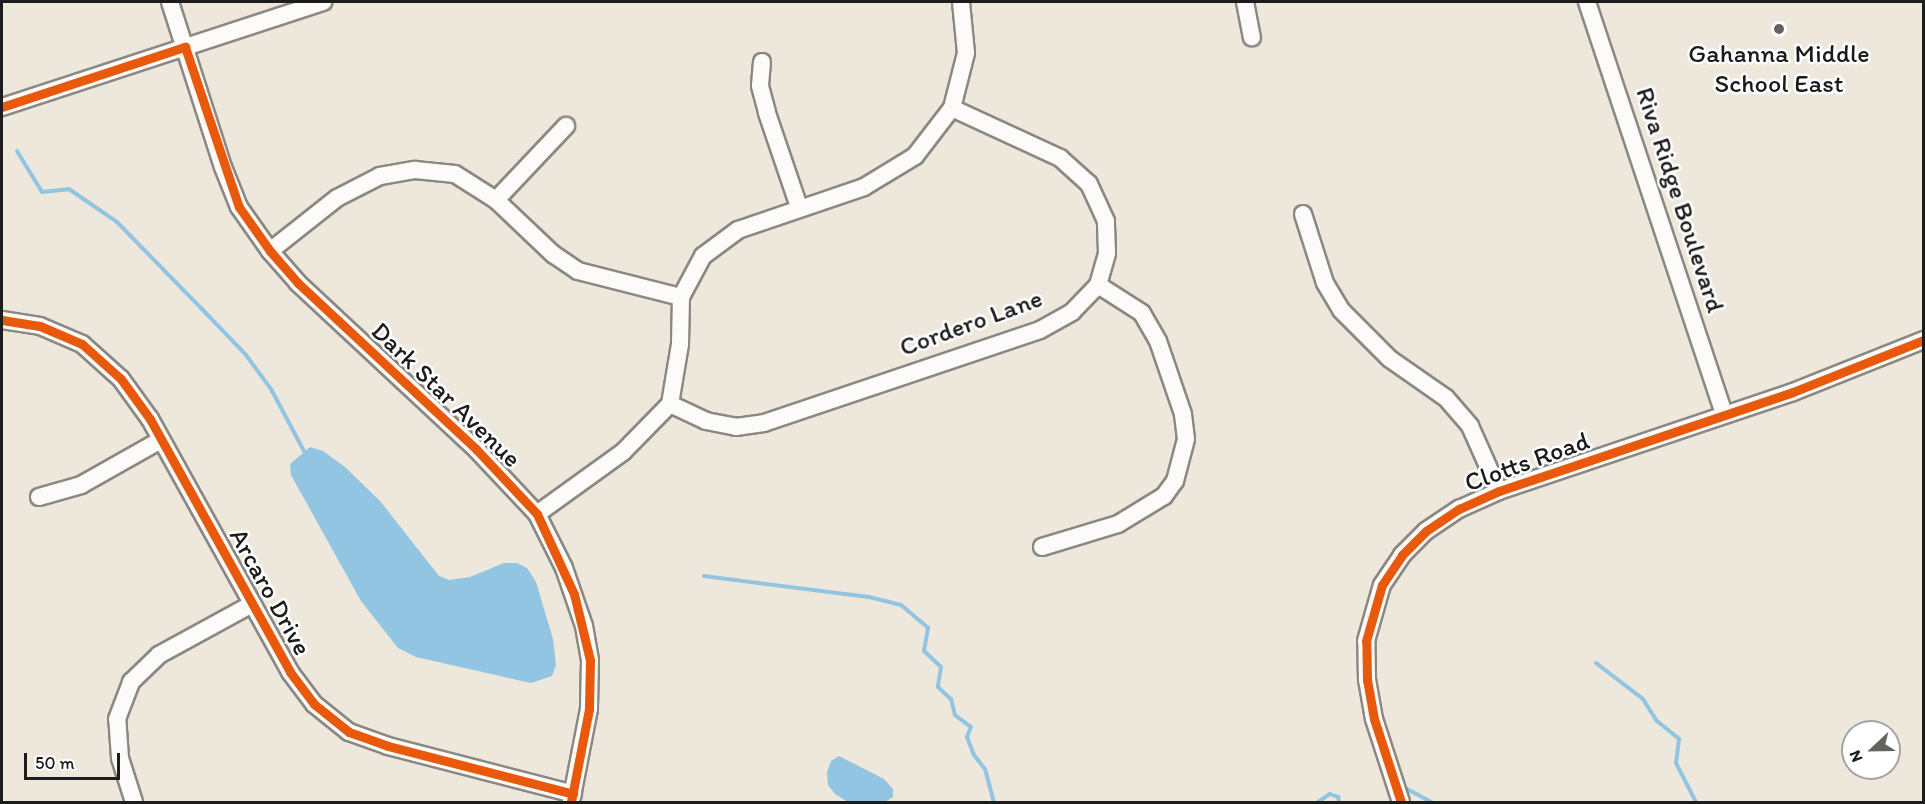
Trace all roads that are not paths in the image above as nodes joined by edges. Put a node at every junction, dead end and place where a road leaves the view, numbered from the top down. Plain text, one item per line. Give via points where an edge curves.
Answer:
1 (170, 2) edge
2 (323, 2) edge
3 (961, 2) edge
4 (1245, 2) edge
5 (1587, 2) edge
6 (1251, 36) dead end
7 (185, 47) junction
8 (762, 62) dead end
9 (2, 107) edge
10 (952, 108) junction
11 (566, 126) dead end
12 (496, 200) junction
13 (799, 207) junction
14 (1303, 214) dead end
15 (270, 251) junction
16 (1098, 285) junction
17 (681, 297) junction
18 (2, 320) edge
19 (1923, 340) edge
20 (670, 404) junction
21 (1724, 415) junction
22 (161, 440) junction
23 (1499, 491) junction
24 (39, 497) dead end
25 (537, 514) junction
26 (1042, 547) dead end
27 (252, 604) junction
28 (572, 798) edge
29 (134, 802) edge
30 (1401, 802) edge

1 - 7 street, Dark Star Avenue
2 - 7 street
3 - 10 street via 966,53
4 - 6 street
5 - 21 street, Riva Ridge Boulevard
7 - 9 street
7 - 15 street, Dark Star Avenue via 239,207
8 - 13 street via 760,86 766,113
10 - 13 street via 915,156 864,187
10 - 16 street, Cordero Lane via 1059,158 1089,184 1106,221 1107,254
11 - 12 street
12 - 15 street via 455,174 415,170 380,176 338,198
12 - 17 street via 553,254 578,271
13 - 17 street via 738,230 704,256
14 - 23 street via 1325,283 1341,310 1390,360 1446,398 1470,426
15 - 25 street, Dark Star Avenue via 298,283 476,449
16 - 20 street, Cordero Lane via 1072,312 1040,330 764,423 736,427 706,421
16 - 26 street via 1142,313 1171,379 1186,439 1175,481 1164,496 1118,524
17 - 20 street via 680,344
18 - 22 street, Arcaro Drive via 40,326 82,344 121,380
19 - 21 street, Clotts Road
20 - 25 street via 623,452
21 - 23 street, Clotts Road
22 - 24 street via 81,485
22 - 27 street, Arcaro Drive
23 - 30 street, Clotts Road via 1459,509 1426,531 1402,555 1382,585 1372,612 1366,641 1366,680 1374,719
25 - 28 street, Dark Star Avenue via 574,594 590,660 590,709
27 - 28 street, Arcaro Drive via 290,672 314,704 349,732
27 - 29 street via 159,655 131,682 117,719 120,758

